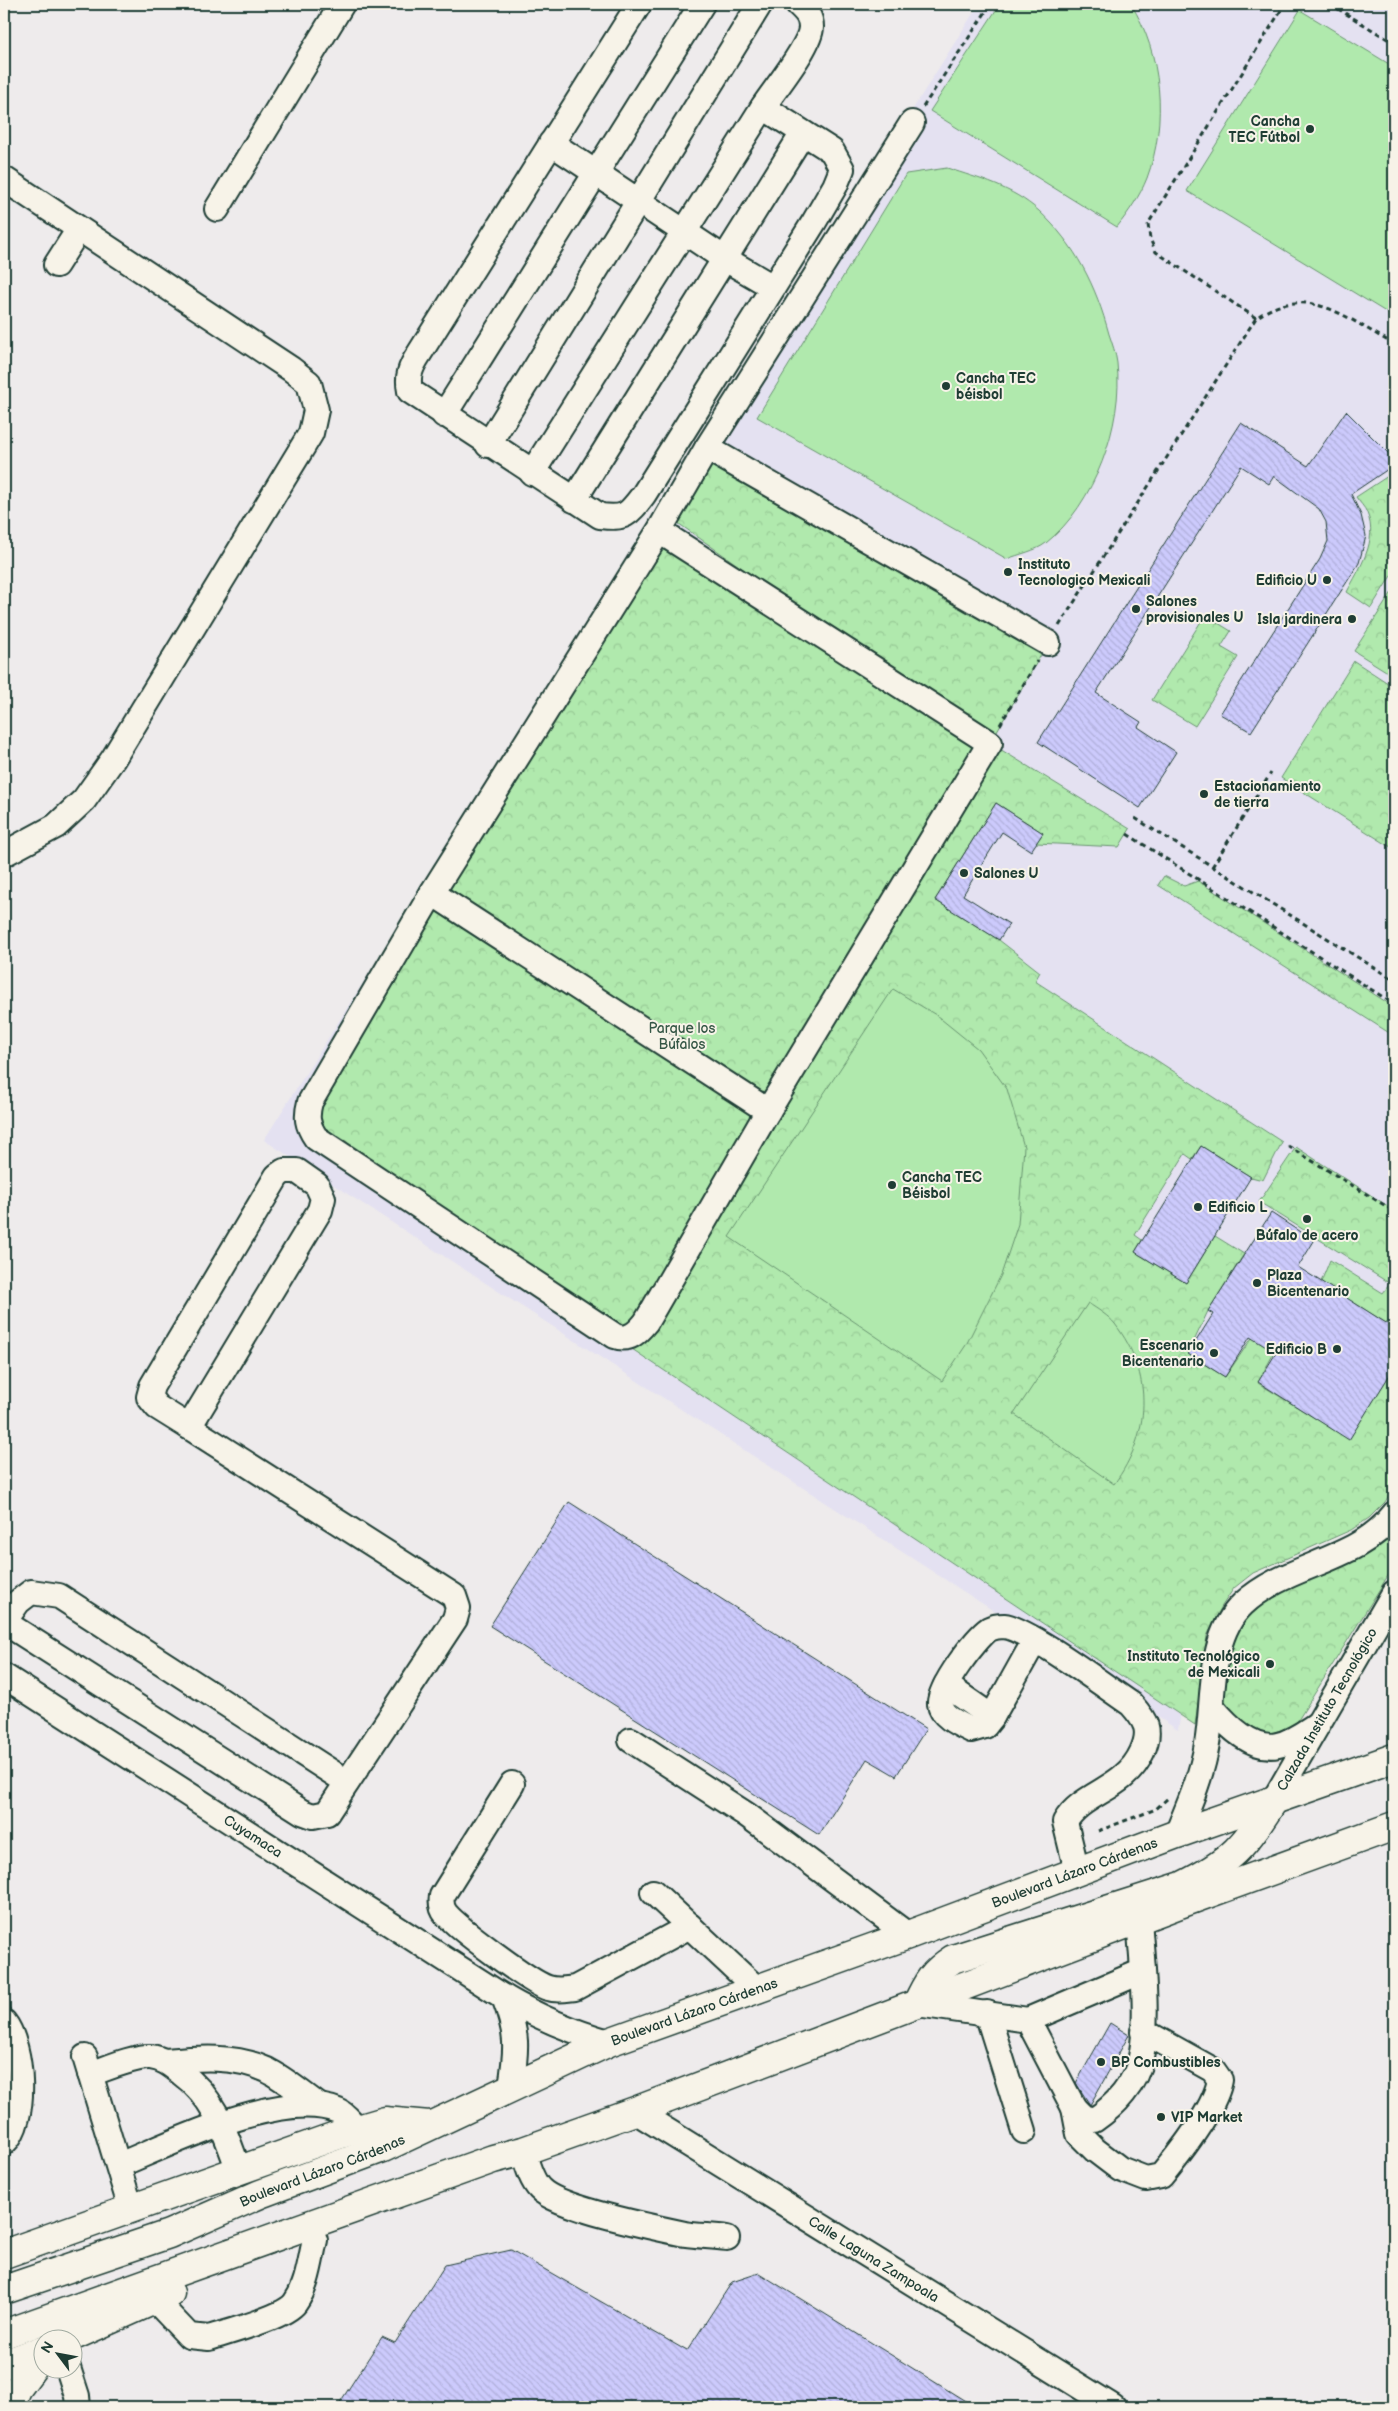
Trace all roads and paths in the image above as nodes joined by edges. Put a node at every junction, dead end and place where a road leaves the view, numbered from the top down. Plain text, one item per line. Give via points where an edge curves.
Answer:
1 (342, 4) edge
2 (639, 4) edge
3 (702, 4) edge
4 (760, 4) edge
5 (798, 4) edge
6 (991, 4) edge
7 (1285, 4) edge
8 (1330, 4) edge
9 (1394, 44) edge
10 (763, 107) junction
11 (912, 123) joint
12 (803, 133) junction
13 (551, 143) junction
14 (596, 172) junction
15 (4, 179) edge
16 (638, 201) junction
17 (217, 208) dead end
18 (79, 229) junction
19 (685, 231) junction
20 (725, 259) junction
21 (56, 265) dead end
22 (774, 287) junction
23 (1256, 318) junction
24 (1394, 344) edge
25 (444, 416) junction
26 (488, 445) junction
27 (707, 448) junction
28 (532, 473) junction
29 (574, 500) junction
30 (659, 531) junction
31 (1048, 643) junction
32 (990, 743) junction
33 (1271, 773) dead end
34 (1136, 818) dead end
35 (1127, 834) dead end
36 (4, 854) edge
37 (1212, 867) junction
38 (432, 893) junction
39 (1394, 980) edge
40 (1394, 1004) edge
41 (768, 1111) junction
42 (1288, 1146) dead end
43 (1394, 1211) edge
44 (189, 1427) junction
45 (1394, 1514) edge
46 (1394, 1593) edge
47 (4, 1622) edge
48 (1035, 1640) junction
49 (4, 1676) edge
50 (1212, 1707) junction
51 (1316, 1725) junction
52 (631, 1740) dead end
53 (1394, 1758) edge
54 (347, 1782) junction
55 (512, 1784) dead end
56 (1274, 1800) junction
57 (1394, 1826) edge
58 (1177, 1834) junction
59 (1077, 1871) junction
60 (653, 1892) dead end
61 (1139, 1920) junction
62 (690, 1926) junction
63 (908, 1935) junction
64 (1143, 1970) junction
65 (758, 1990) junction
66 (504, 1997) junction
67 (917, 2004) junction
68 (987, 2013) junction
69 (1028, 2020) junction
70 (1143, 2031) junction
71 (7, 2035) edge
72 (608, 2042) junction
73 (165, 2061) junction
74 (511, 2087) junction
75 (318, 2104) junction
76 (1074, 2108) junction
77 (635, 2111) junction
78 (222, 2123) junction
79 (430, 2125) junction
80 (358, 2129) junction
81 (1024, 2131) dead end
82 (4, 2143) edge
83 (523, 2151) junction
84 (119, 2165) junction
85 (238, 2170) junction
86 (383, 2200) junction
87 (131, 2209) junction
88 (727, 2238) dead end
89 (315, 2240) junction
90 (36, 2242) junction
91 (4, 2244) edge
92 (4, 2254) edge
93 (48, 2274) junction
94 (4, 2290) edge
95 (154, 2299) junction
96 (4, 2314) edge
97 (82, 2332) edge
98 (4, 2334) edge
99 (29, 2356) edge
100 (71, 2378) edge
101 (10, 2407) edge
102 (78, 2407) edge
103 (1113, 2407) edge

1 - 17 street
2 - 13 street
3 - 14 street
4 - 16 street
5 - 10 street via 808,13 811,27 807,41
6 - 11 path
7 - 23 path via 1148,224 1156,252
8 - 9 path
10 - 12 street
10 - 19 street
11 - 27 street
12 - 20 street
12 - 22 street via 832,151 842,169
13 - 14 street
13 - 25 street via 409,370 410,391
14 - 16 street
14 - 25 street
15 - 18 street
16 - 19 street
16 - 26 street
18 - 21 street
18 - 36 street via 292,369 309,383 316,410 311,433 113,759 84,800 56,826
19 - 20 street
19 - 28 street
20 - 22 street
20 - 29 street
22 - 29 street via 629,514 617,518 600,516
23 - 24 path via 1269,309 1307,303 1327,307
23 - 31 path
25 - 26 street
26 - 28 street
27 - 30 street
27 - 31 street
28 - 29 street
30 - 32 street
30 - 38 street
31 - 32 path
32 - 41 street
33 - 37 path
34 - 37 path
35 - 40 path
37 - 39 path
38 - 41 street
38 - 41 street via 310,1102 307,1122 316,1138 615,1336 630,1337 646,1322
42 - 43 path
44 - 44 street via 320,1210 323,1198 317,1185 297,1171 284,1171 277,1176 152,1386 149,1397 157,1407
44 - 54 street via 454,1596 458,1608 455,1619
45 - 50 street via 1376,1534 1358,1546 1267,1586 1241,1605 1224,1631 1219,1647
46 - 51 street, Calzada Instituto Tecnológico
47 - 54 street via 18,1602 31,1592 59,1596
47 - 54 street via 302,1812 313,1816 327,1813
48 - 48 street via 985,1726 971,1730 947,1716 940,1705 946,1685 976,1641 991,1628 1005,1626
48 - 59 street via 1131,1704 1146,1727 1148,1739 1138,1761 1122,1779 1080,1805 1065,1822
49 - 66 street, Cuyamaca
50 - 51 street via 1236,1731 1266,1746 1291,1740
50 - 58 street via 1202,1764
51 - 56 street, Calzada Instituto Tecnológico
52 - 63 street via 747,1815
53 - 56 main road, Boulevard Lázaro Cárdenas
55 - 62 street via 442,1896 441,1906 457,1924 522,1972 547,1988 560,1990 575,1988
56 - 58 main road, Boulevard Lázaro Cárdenas
56 - 67 main road via 1247,1840 1212,1871 1182,1886 953,1959 936,1970
57 - 61 main road
58 - 59 main road, Boulevard Lázaro Cárdenas
59 - 63 main road, Boulevard Lázaro Cárdenas
60 - 62 street
61 - 64 street
61 - 67 main road
62 - 65 street
63 - 65 main road, Boulevard Lázaro Cárdenas
64 - 69 street
64 - 70 street
65 - 72 main road, Boulevard Lázaro Cárdenas
66 - 72 street, Cuyamaca via 572,2032
66 - 74 street via 515,2024 516,2054
67 - 68 street
67 - 77 main road
68 - 69 street
68 - 81 street
69 - 76 street
70 - 76 street via 1141,2058 1128,2086 1111,2109 1094,2120 1083,2117
70 - 76 street via 1213,2070 1220,2080 1218,2092 1162,2176 1146,2179 1120,2169 1095,2150 1079,2134
71 - 82 street via 21,2099 14,2130
72 - 74 main road, Boulevard Lázaro Cárdenas
73 - 75 street via 215,2058 243,2062 267,2070
73 - 78 street via 194,2083
73 - 84 street via 149,2057 88,2066
74 - 79 main road, Boulevard Lázaro Cárdenas
75 - 78 street via 282,2108
75 - 80 street via 341,2112
77 - 83 main road
77 - 103 street, Calle Laguna Zampoala
78 - 84 street
78 - 85 street
79 - 80 main road via 385,2121
79 - 93 main road, Boulevard Lázaro Cárdenas via 383,2148 260,2194 169,2234
80 - 85 main road
83 - 86 main road
83 - 88 street via 539,2188 551,2198 686,2234
84 - 87 street
85 - 87 main road
86 - 89 main road
86 - 98 main road
87 - 90 main road
89 - 95 main road
89 - 95 street via 304,2287 295,2303 284,2312 209,2338 199,2338 189,2336
90 - 91 main road
90 - 92 main road
93 - 94 main road, Boulevard Lázaro Cárdenas
93 - 96 main road via 14,2298
95 - 97 main road
98 - 99 main road via 12,2347
99 - 101 main road
100 - 102 street

